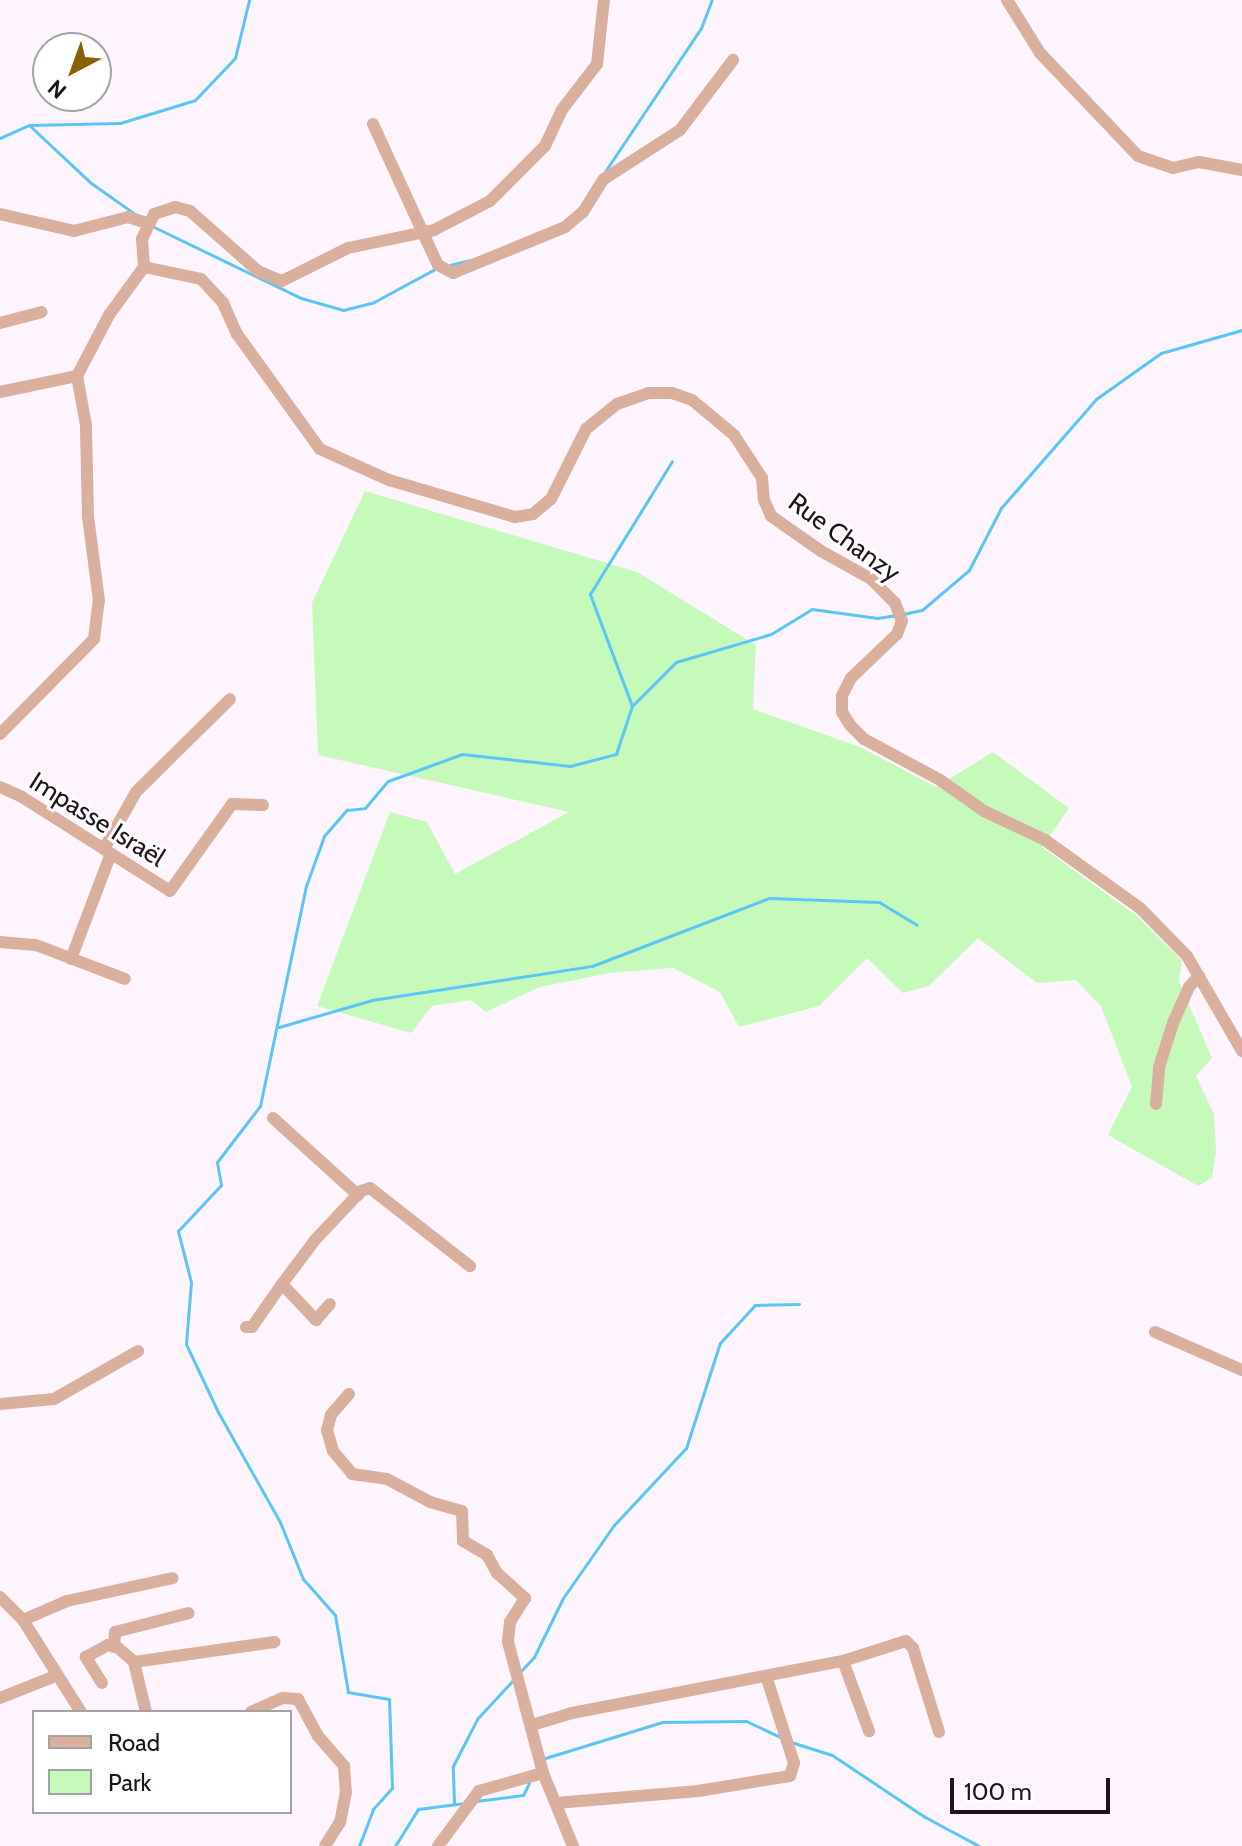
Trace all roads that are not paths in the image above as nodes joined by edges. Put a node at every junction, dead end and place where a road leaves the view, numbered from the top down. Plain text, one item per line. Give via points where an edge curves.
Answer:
1 (604, 0) edge
2 (1007, 0) edge
3 (733, 60) dead end
4 (373, 124) dead end
5 (1242, 170) edge
6 (0, 214) edge
7 (149, 224) junction
8 (423, 232) junction
9 (144, 267) junction
10 (42, 312) dead end
11 (0, 323) edge
12 (77, 376) junction
13 (0, 392) edge
14 (230, 699) dead end
15 (0, 734) edge
16 (0, 787) edge
17 (263, 805) dead end
18 (107, 851) junction
19 (0, 942) edge
20 (71, 959) junction
21 (1199, 976) junction
22 (125, 979) dead end
23 (1242, 1051) edge
24 (1156, 1104) dead end
25 (273, 1118) dead end
26 (358, 1195) junction
27 (470, 1266) dead end
28 (282, 1284) junction
29 (330, 1304) dead end
30 (246, 1327) dead end
31 (1155, 1332) dead end
32 (138, 1351) dead end
33 (1242, 1370) edge
34 (349, 1394) dead end
35 (0, 1404) edge
36 (173, 1578) dead end
37 (0, 1597) edge
38 (189, 1613) dead end
39 (23, 1620) junction
40 (275, 1642) dead end
41 (114, 1647) junction
42 (843, 1661) junction
43 (134, 1662) junction
44 (58, 1675) junction
45 (766, 1676) junction
46 (102, 1683) dead end
47 (0, 1698) edge
48 (80, 1710) edge
49 (146, 1710) edge
50 (256, 1710) edge
51 (532, 1725) junction
52 (869, 1731) dead end
53 (939, 1732) dead end
54 (543, 1773) junction
55 (556, 1803) junction
56 (325, 1846) edge
57 (438, 1846) edge
58 (573, 1846) edge

1 - 8 street via 597,64 561,111 545,146 490,201
2 - 5 street via 1040,53 1138,156 1173,168 1199,162
3 - 8 street via 680,130 604,179 583,212 565,227 449,273 438,265
4 - 8 street
6 - 7 street via 74,231 128,217
7 - 8 street via 154,214 175,207 190,211 258,271 282,281 348,248
7 - 9 street via 142,239
9 - 12 street via 109,315
9 - 21 street, Rue Chanzy via 201,279 223,303 237,334 320,449 389,480 515,517 533,514 551,499 586,429 617,404 649,393 692,400 734,435 762,478 771,516 871,579 895,603 902,621 897,634 851,678 842,696 842,712 850,725 864,739 984,811 1058,849 1140,908 1187,956
10 - 11 street
12 - 13 street
12 - 15 street via 86,425 88,516 99,601 94,639
14 - 18 street via 136,792
16 - 18 street, Impasse Israël
17 - 18 street, Impasse Israël via 232,804 170,891
18 - 20 street
19 - 20 street via 36,945
20 - 22 street
21 - 23 street, Rue Chanzy
21 - 24 street via 1173,1023 1159,1067
25 - 26 street
26 - 27 street via 373,1188
26 - 28 street
28 - 29 street via 316,1320
28 - 30 street via 252,1327
31 - 33 street
32 - 35 street via 54,1399
34 - 51 street via 331,1415 327,1430 333,1451 352,1474 387,1479 430,1502 462,1511 463,1541 487,1555 497,1573 525,1598 510,1622 508,1642
36 - 39 street via 67,1601
37 - 39 street
38 - 41 street via 115,1632
39 - 44 street
40 - 43 street
41 - 43 street
41 - 46 street via 86,1657
42 - 45 street
42 - 52 street
42 - 53 street via 906,1641 913,1648
43 - 49 street
44 - 47 street
44 - 48 street
45 - 51 street
45 - 55 street via 794,1763 790,1776 698,1791
50 - 56 street via 283,1698 298,1699 318,1736 344,1766 340,1822
51 - 54 street
54 - 55 street
54 - 57 street via 479,1791
55 - 58 street

